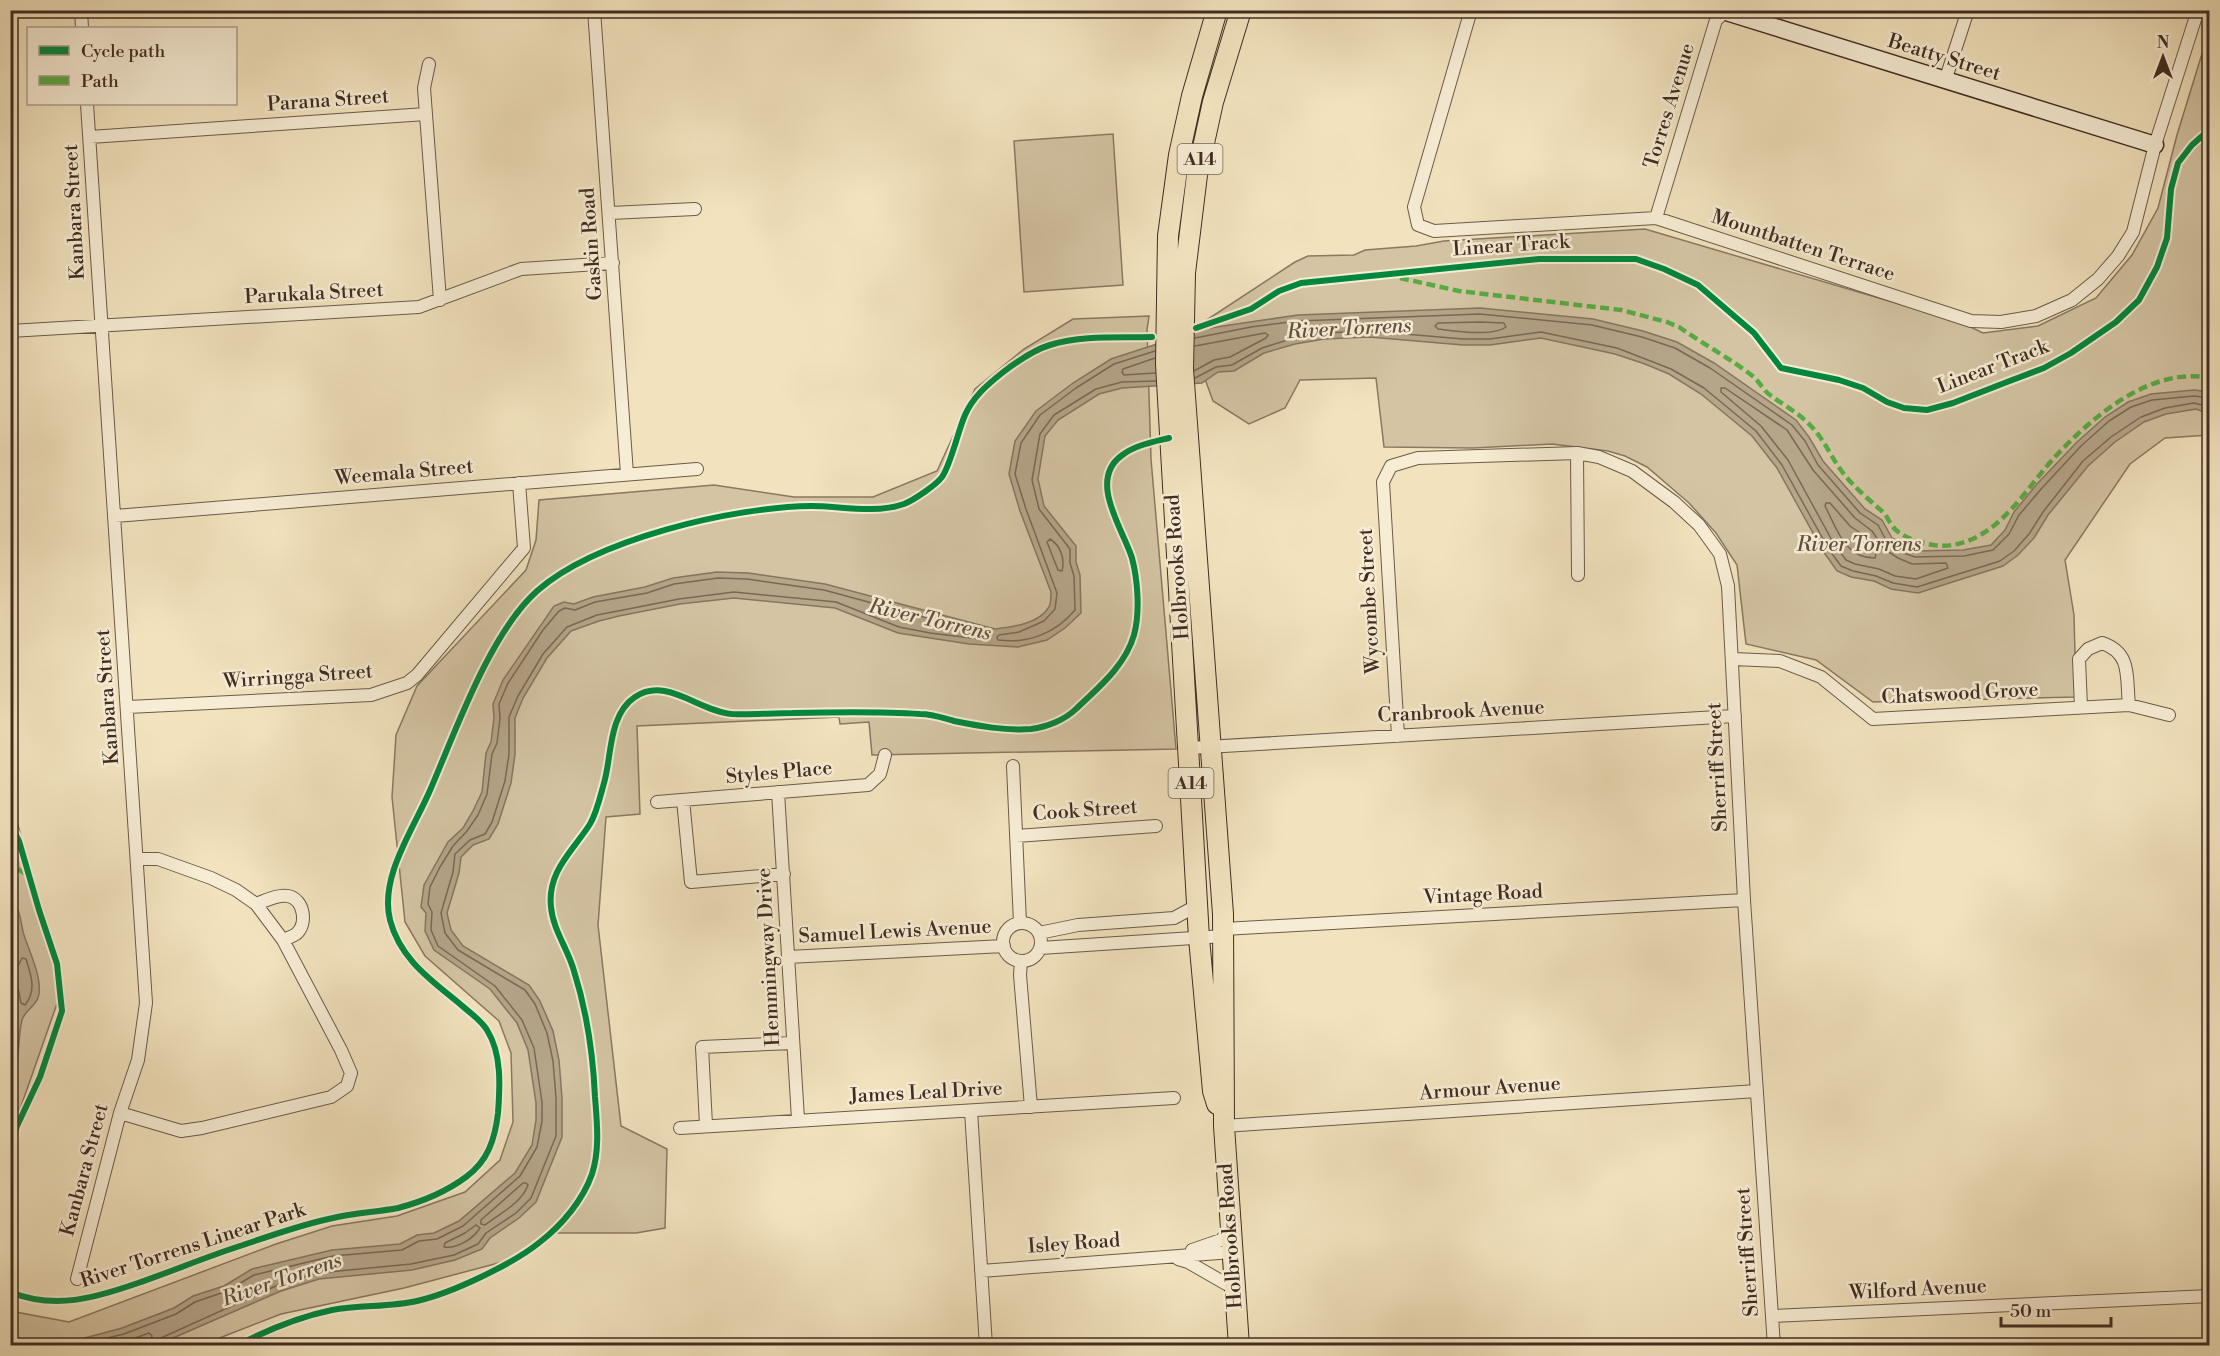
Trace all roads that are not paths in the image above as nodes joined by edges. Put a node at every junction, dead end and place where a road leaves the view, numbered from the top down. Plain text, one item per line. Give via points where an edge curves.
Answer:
1 (81, 10) edge
2 (594, 10) edge
3 (1217, 10) edge
4 (1241, 10) edge
5 (1471, 10) edge
6 (1968, 10) edge
7 (2198, 10) edge
8 (1724, 11) edge
9 (82, 27) edge
10 (429, 64) dead end
11 (1945, 81) junction
12 (87, 105) edge
13 (426, 114) junction
14 (90, 137) junction
15 (2155, 145) junction
16 (695, 209) dead end
17 (610, 213) junction
18 (1656, 218) junction
19 (613, 263) junction
20 (440, 300) junction
21 (101, 326) junction
22 (10, 331) edge
23 (1577, 453) junction
24 (1391, 466) joint
25 (697, 469) dead end
26 (627, 474) junction
27 (519, 483) junction
28 (115, 516) junction
29 (1578, 575) dead end
30 (1733, 659) junction
31 (2129, 705) junction
32 (128, 707) junction
33 (2081, 707) junction
34 (2169, 715) dead end
35 (1735, 716) junction
36 (1398, 736) junction
37 (1211, 746) junction
38 (1189, 748) junction
39 (885, 755) dead end
40 (1013, 766) dead end
41 (778, 792) junction
42 (682, 801) junction
43 (657, 802) dead end
44 (1156, 826) dead end
45 (1016, 836) junction
46 (138, 859) junction
47 (784, 874) junction
48 (1744, 900) junction
49 (256, 904) junction
50 (1198, 905) junction
51 (1020, 923) junction
52 (1039, 933) junction
53 (1224, 933) junction
54 (1199, 938) junction
55 (283, 940) junction
56 (1004, 945) junction
57 (1040, 948) junction
58 (788, 957) junction
59 (1022, 961) junction
60 (793, 1043) junction
61 (1757, 1091) junction
62 (1174, 1098) dead end
63 (1031, 1107) junction
64 (970, 1111) junction
65 (120, 1113) junction
66 (798, 1119) junction
67 (706, 1125) junction
68 (1224, 1126) junction
69 (680, 1128) dead end
70 (1231, 1230) junction
71 (1232, 1252) junction
72 (1171, 1257) junction
73 (981, 1271) junction
74 (77, 1279) dead end
75 (1235, 1289) junction
76 (2210, 1296) edge
77 (1772, 1316) junction
78 (986, 1346) edge
79 (1239, 1346) edge
80 (1774, 1346) edge

1 - 9 street
2 - 17 street, Gaskin Road
3 - 38 main road, Holbrooks Road / A14 via 1179,155 1168,236 1169,438
4 - 37 main road, Holbrooks Road / A14 via 1200,158 1184,312 1183,369
5 - 18 street, Mountbatten Terrace via 1414,207 1418,225 1434,231
6 - 11 street
7 - 15 street, Mountbatten Terrace
8 - 11 street, Beatty Street
8 - 18 street, Torres Avenue via 1716,20
10 - 13 street via 424,88
11 - 15 street, Beatty Street
12 - 14 street, Kanbara Street
13 - 14 street, Parana Street
13 - 20 street
14 - 21 street, Kanbara Street
15 - 18 street, Mountbatten Terrace via 2133,232 2098,279 2072,300 2036,316 2001,322 1971,321
16 - 17 street
17 - 19 street, Gaskin Road
19 - 20 street, Parukala Street via 521,269
19 - 26 street, Gaskin Road
20 - 21 street, Parukala Street via 419,307
21 - 22 street, Parukala Street
21 - 28 street, Kanbara Street
23 - 24 street, Sherriff Street via 1418,458
23 - 29 street
23 - 30 street, Sherriff Street via 1632,471 1699,525 1720,554 1728,586
24 - 36 street, Wycombe Street via 1383,482
25 - 26 street, Weemala Street
26 - 27 street, Weemala Street
27 - 28 street, Weemala Street
27 - 32 street, Wirringga Street via 524,548 407,682 371,695
28 - 32 street, Kanbara Street
30 - 33 street, Chatswood Grove via 1780,661 1821,677 1873,719
30 - 35 street, Sherriff Street
31 - 33 street, Chatswood Grove
31 - 33 street via 2125,661 2115,647 2102,643 2088,649 2079,659
31 - 34 street, Chatswood Grove
32 - 46 street, Kanbara Street
35 - 36 street, Cranbrook Avenue
35 - 48 street, Sherriff Street
36 - 37 street, Cranbrook Avenue
37 - 38 street, Cranbrook Avenue
37 - 53 main road, Holbrooks Road / A14
38 - 50 main road, Holbrooks Road / A14
39 - 41 street, Styles Place via 880,774 868,785
40 - 45 street
41 - 42 street, Styles Place
41 - 47 street, Hemmingway Drive
42 - 43 street, Styles Place
42 - 47 street via 691,882
44 - 45 street, Cook Street
45 - 51 street
46 - 49 street via 158,859 211,878
46 - 65 street, Kanbara Street via 146,1003 138,1060
47 - 58 street, Hemmingway Drive
48 - 53 street, Vintage Road
48 - 61 street, Sherriff Street
49 - 55 street
49 - 55 street via 288,896 298,901 303,922 297,933
50 - 52 street via 1174,918
50 - 54 main road, Holbrooks Road / A14
51 - 52 street via 1031,925
51 - 56 street via 1005,934
52 - 57 street
53 - 54 street
53 - 68 main road, Holbrooks Road / A14
54 - 57 street
54 - 68 main road, Holbrooks Road / A14 via 1213,1090
55 - 65 street via 341,1050 351,1073 348,1086 331,1097 181,1131
56 - 58 street, Samuel Lewis Avenue
56 - 59 street via 1010,956
57 - 59 street via 1033,957
58 - 60 street, Hemmingway Drive
59 - 63 street
60 - 66 street, Hemmingway Drive
60 - 67 street via 702,1047
61 - 68 street, Armour Avenue
61 - 77 street, Sherriff Street
62 - 63 street, James Leal Drive
63 - 64 street, James Leal Drive
64 - 66 street, James Leal Drive
64 - 73 street
65 - 74 street, Kanbara Street
66 - 67 street, James Leal Drive
67 - 69 street, James Leal Drive
68 - 70 main road, Holbrooks Road / A14
70 - 71 main road, Holbrooks Road / A14
70 - 72 street, Isley Road via 1221,1240
71 - 72 street, Isley Road
71 - 75 main road, Holbrooks Road / A14
72 - 73 street, Isley Road
72 - 75 street, Isley Road via 1188,1262
73 - 78 street
75 - 79 main road, Holbrooks Road / A14
76 - 77 street, Wilford Avenue
77 - 80 street, Sherriff Street

